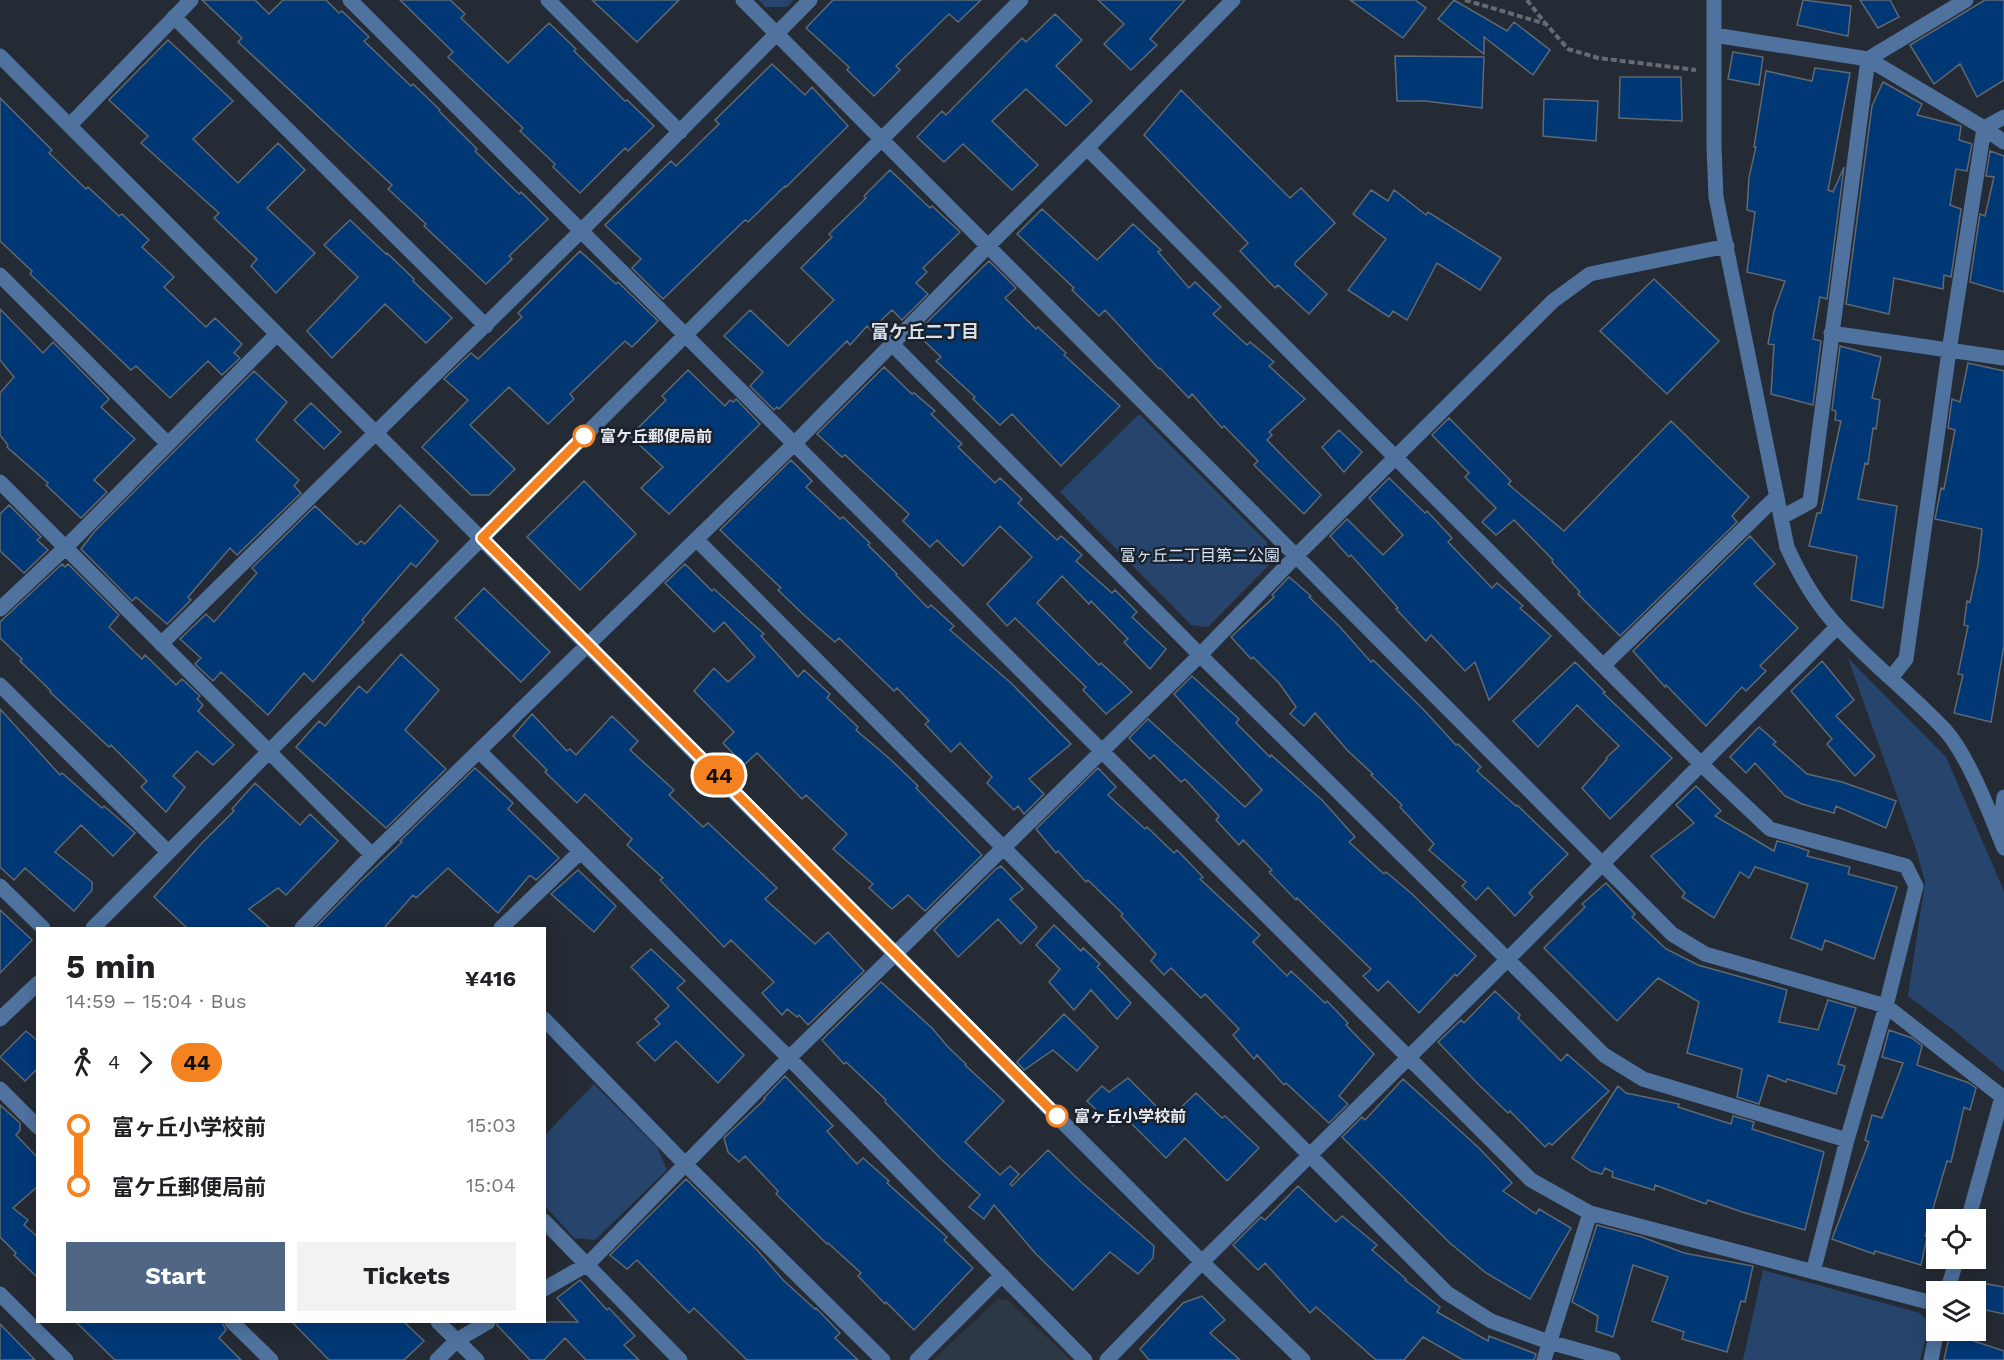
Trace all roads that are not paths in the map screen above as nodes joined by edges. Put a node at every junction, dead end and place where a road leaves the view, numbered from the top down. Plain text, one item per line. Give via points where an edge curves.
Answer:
1 (191, 0) edge
2 (350, 0) edge
3 (548, 0) edge
4 (743, 0) edge
5 (810, 0) edge
6 (1021, 0) edge
7 (1233, 0) edge
8 (1714, 0) edge
9 (1966, 0) edge
10 (174, 17) junction
11 (777, 34) junction
12 (1714, 35) junction
13 (0, 56) edge
14 (1868, 59) junction
15 (2004, 117) edge
16 (70, 125) junction
17 (1984, 128) junction
18 (680, 132) junction
19 (881, 140) junction
20 (2004, 142) edge
21 (1087, 148) junction
22 (581, 231) junction
23 (988, 246) junction
24 (1727, 246) junction
25 (0, 275) edge
26 (486, 326) junction
27 (1831, 333) junction
28 (277, 334) junction
29 (686, 335) junction
30 (892, 344) junction
31 (1949, 351) junction
32 (2004, 358) edge
33 (376, 434) junction
34 (168, 444) junction
35 (794, 444) junction
36 (1395, 458) junction
37 (0, 482) edge
38 (1777, 496) junction
39 (1782, 517) junction
40 (482, 538) junction
41 (697, 540) junction
42 (65, 548) junction
43 (1296, 556) junction
44 (0, 609) edge
45 (1838, 627) junction
46 (161, 644) junction
47 (588, 644) junction
48 (1200, 655) junction
49 (1604, 665) junction
50 (1891, 678) junction
51 (0, 685) edge
52 (1102, 750) junction
53 (268, 752) junction
54 (480, 752) junction
55 (1702, 765) junction
56 (2004, 797) edge
57 (2001, 842) edge
58 (1004, 849) junction
59 (168, 852) junction
60 (580, 852) junction
61 (372, 855) junction
62 (1603, 864) junction
63 (0, 886) edge
64 (42, 927) edge
65 (94, 927) edge
66 (303, 927) edge
67 (502, 927) edge
68 (895, 953) junction
69 (1507, 960) junction
70 (36, 985) edge
71 (1886, 1006) junction
72 (0, 1019) edge
73 (546, 1021) edge
74 (789, 1058) junction
75 (1408, 1059) junction
76 (0, 1089) edge
77 (2003, 1097) edge
78 (36, 1125) edge
79 (1847, 1140) junction
80 (1311, 1155) junction
81 (685, 1164) junction
82 (1971, 1209) edge
83 (1590, 1213) junction
84 (546, 1223) edge
85 (1202, 1262) junction
86 (588, 1264) junction
87 (1813, 1272) junction
88 (1002, 1275) junction
89 (546, 1288) edge
90 (0, 1294) edge
91 (1926, 1301) edge
92 (233, 1323) edge
93 (439, 1323) edge
94 (486, 1323) edge
95 (457, 1340) junction
96 (1935, 1341) edge
97 (1549, 1342) junction
98 (66, 1360) edge
99 (271, 1360) edge
100 (437, 1360) edge
101 (477, 1360) edge
102 (680, 1360) edge
103 (883, 1360) edge
104 (916, 1360) edge
105 (1085, 1360) edge
106 (1107, 1360) edge
107 (1303, 1360) edge
108 (1544, 1360) edge
109 (1613, 1360) edge
110 (1931, 1360) edge

1 - 10 street
2 - 22 street
3 - 18 street
4 - 11 street
5 - 11 street
6 - 19 street
7 - 21 street
8 - 12 street
9 - 14 street
10 - 16 street
10 - 26 street
11 - 18 street
11 - 19 street
12 - 14 street
12 - 24 street via 1716,196
13 - 16 street
14 - 17 street
14 - 27 street
15 - 17 street
16 - 28 street
17 - 20 street
17 - 31 street
18 - 22 street
19 - 23 street
19 - 29 street
21 - 23 street
21 - 36 street
22 - 26 street
22 - 29 street
23 - 30 street
23 - 43 street
24 - 36 street via 1590,274 1553,301
24 - 38 street
25 - 34 street
26 - 33 street
27 - 31 street
27 - 39 street via 1810,502
28 - 33 street
28 - 34 street
29 - 35 street
29 - 40 street
30 - 35 street
30 - 48 street
31 - 32 street
31 - 50 street via 1906,659
33 - 40 street
33 - 46 street
34 - 42 street
35 - 41 street
35 - 52 street
36 - 43 street
36 - 49 street
37 - 42 street
38 - 39 street
38 - 49 street
39 - 45 street via 1787,547 1795,564
40 - 47 street
40 - 53 street
41 - 47 street
41 - 58 street
42 - 44 street
42 - 46 street
43 - 48 street
43 - 62 street
45 - 50 street
45 - 55 street
46 - 53 street
47 - 54 street
47 - 68 street
48 - 52 street
48 - 69 street
49 - 55 street
50 - 57 street via 1946,731 1963,756
51 - 59 street
52 - 58 street
52 - 75 street
53 - 59 street
53 - 61 street
54 - 60 street
54 - 61 street
55 - 62 street
55 - 71 street via 1770,829 1906,866 1916,885
56 - 57 street
58 - 68 street
58 - 80 street
59 - 65 street
60 - 67 street
60 - 74 street
61 - 66 street
62 - 69 street
62 - 71 street via 1672,934 1705,954
63 - 64 street
68 - 74 street
68 - 85 street
69 - 75 street
69 - 79 street via 1604,1055 1643,1079
70 - 72 street
71 - 77 street
71 - 79 street
73 - 81 street
74 - 81 street
74 - 88 street
75 - 80 street
75 - 83 street via 1531,1180
76 - 78 street
77 - 82 street
79 - 87 street
80 - 85 street
80 - 97 street via 1447,1293 1491,1321
81 - 86 street
81 - 103 street
83 - 87 street
83 - 97 street
84 - 86 street
85 - 106 street
85 - 107 street
86 - 89 street
86 - 102 street
87 - 91 street
88 - 104 street
88 - 105 street
90 - 98 street
92 - 99 street
93 - 95 street
94 - 95 street
95 - 100 street
95 - 101 street
96 - 110 street
97 - 108 street
97 - 109 street

